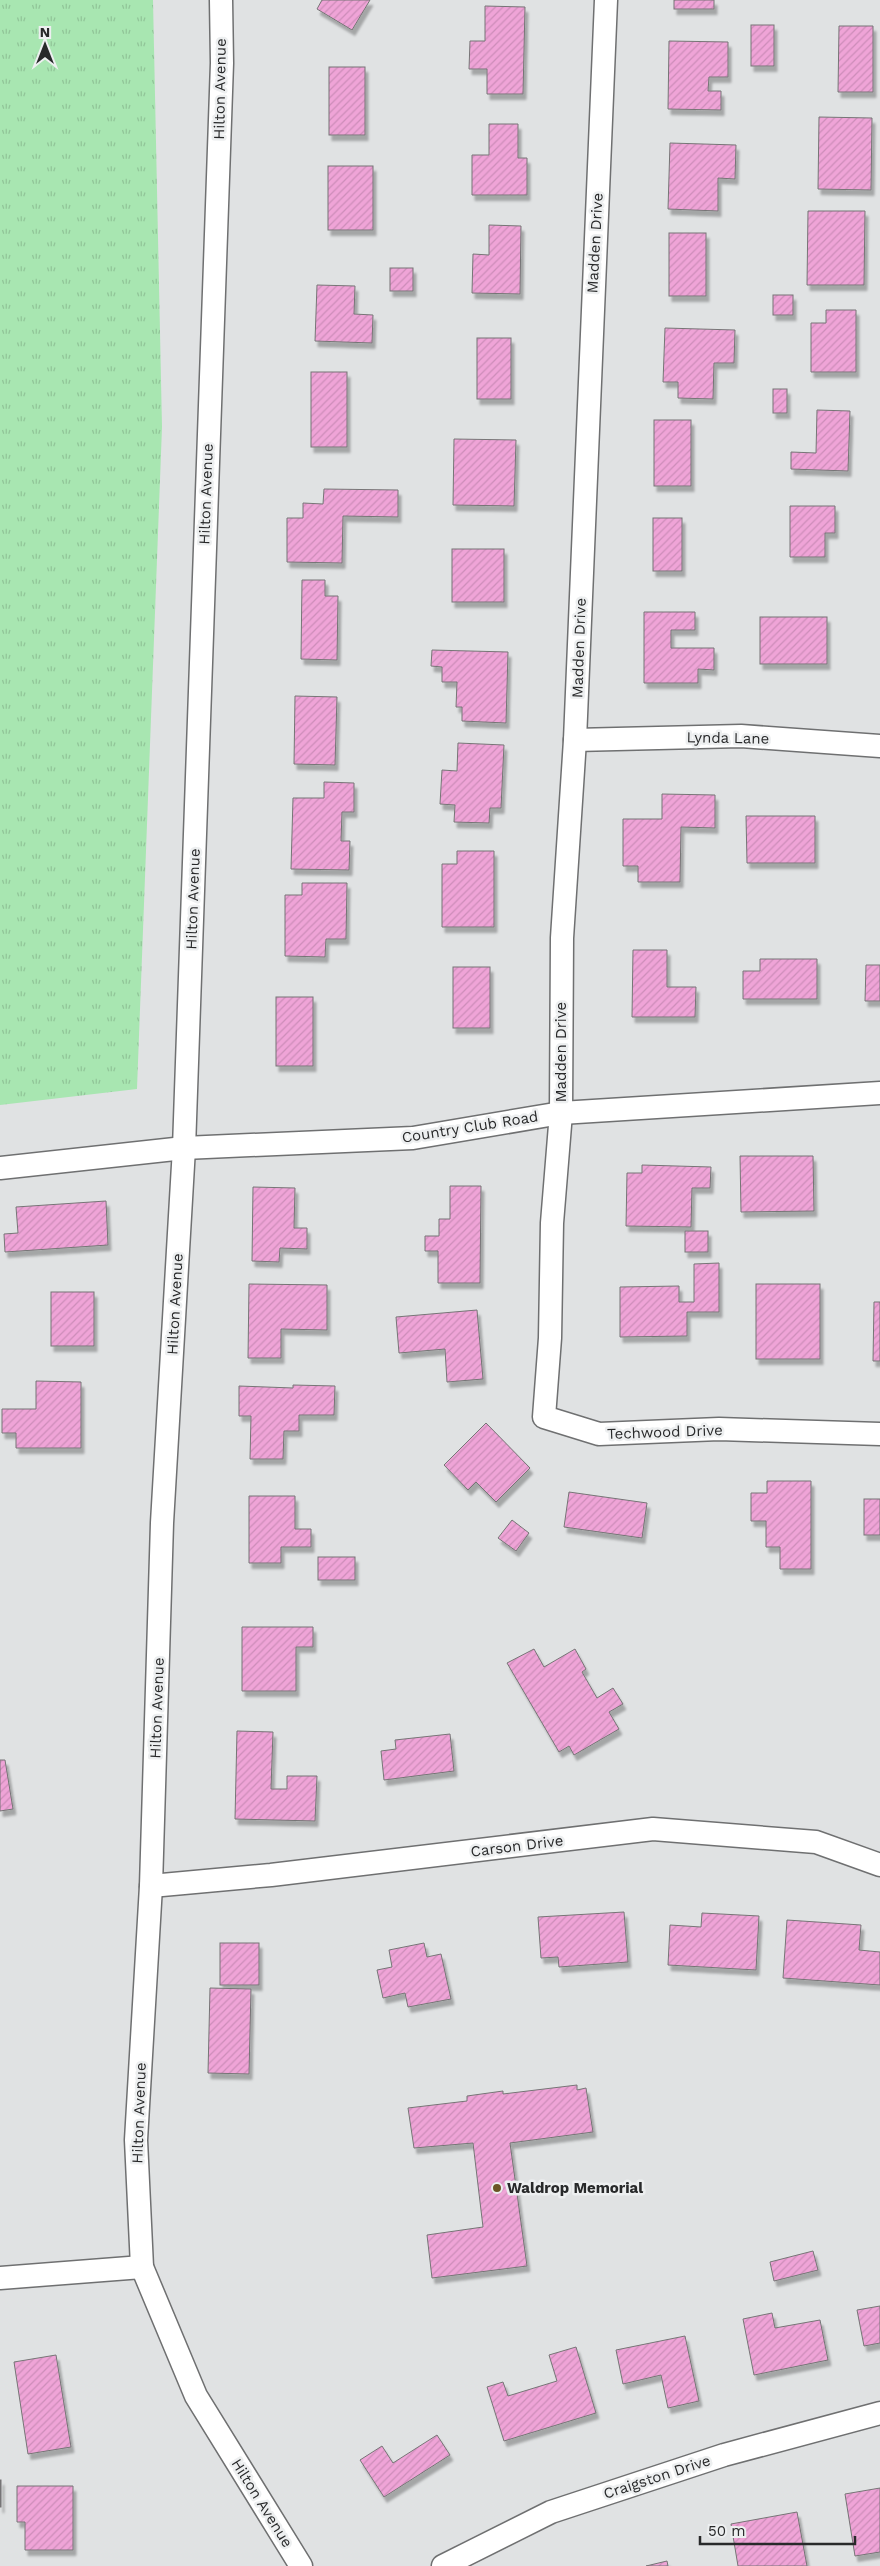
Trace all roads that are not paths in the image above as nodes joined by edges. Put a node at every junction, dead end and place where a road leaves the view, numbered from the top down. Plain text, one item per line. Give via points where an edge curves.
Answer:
1 (221, 0) edge
2 (606, 0) edge
3 (575, 740) junction
4 (879, 742) edge
5 (880, 1092) edge
6 (560, 1113) junction
7 (184, 1148) junction
8 (0, 1168) edge
9 (551, 1296) joint
10 (880, 1434) edge
11 (880, 1866) edge
12 (152, 1886) junction
13 (142, 2266) junction
14 (0, 2278) edge
15 (880, 2413) edge
16 (301, 2566) edge
17 (443, 2566) edge

1 - 7 street, Hilton Avenue via 222,63
2 - 3 street, Madden Drive
3 - 4 street, Lynda Lane via 741,736
3 - 6 street, Madden Drive via 562,938
5 - 6 street, Country Club Road
6 - 7 street, Country Club Road via 413,1138
6 - 9 street, Madden Drive via 552,1223
7 - 8 street, Country Club Road
7 - 12 street, Hilton Avenue via 162,1523
9 - 10 street, Techwood Drive via 544,1417 598,1434 719,1429
11 - 12 street, Carson Drive via 816,1842 653,1829 271,1875
12 - 13 street, Hilton Avenue via 136,2140
13 - 14 street
13 - 16 street, Hilton Avenue via 196,2396
15 - 17 street, Craigston Drive via 724,2455 551,2512

